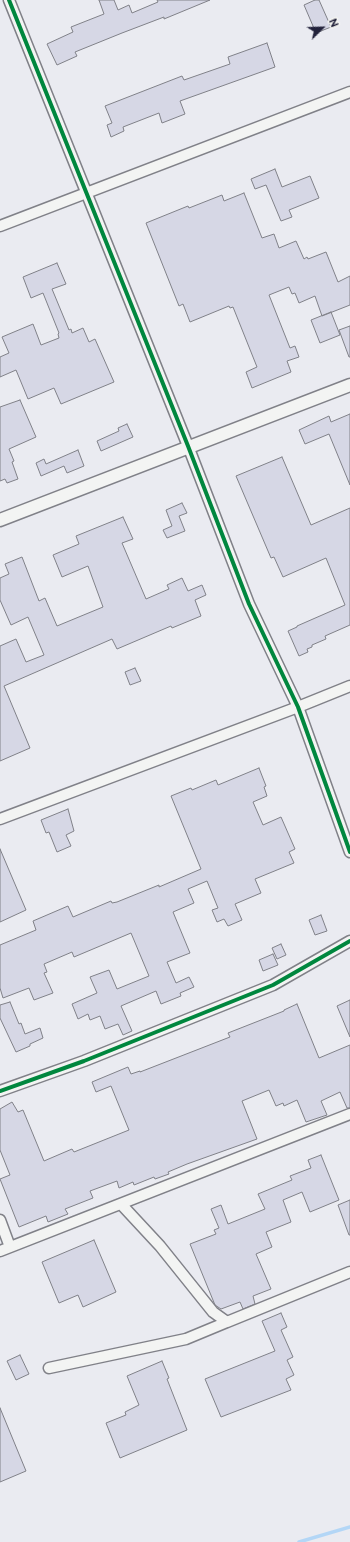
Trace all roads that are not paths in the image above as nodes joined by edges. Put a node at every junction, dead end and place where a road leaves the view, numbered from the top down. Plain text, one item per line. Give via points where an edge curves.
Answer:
1 (9, 0) edge
2 (350, 92) edge
3 (86, 192) junction
4 (0, 226) edge
5 (350, 384) edge
6 (188, 446) junction
7 (0, 520) edge
8 (350, 686) edge
9 (298, 707) junction
10 (0, 819) edge
11 (350, 852) edge
12 (350, 941) edge
13 (0, 1090) edge
14 (350, 1114) edge
15 (121, 1204) junction
16 (0, 1220) edge
17 (10, 1247) junction
18 (0, 1251) edge
19 (350, 1272) edge
20 (227, 1322) junction
21 (49, 1368) dead end

1 - 3 street
2 - 3 street
3 - 4 street
3 - 6 street
5 - 6 street
6 - 7 street
6 - 9 street via 248,604
8 - 9 street
9 - 10 street
9 - 11 street
12 - 13 street via 273,984 84,1061
14 - 15 street
15 - 17 street
15 - 20 street via 160,1246 213,1312
16 - 17 street
17 - 18 street
19 - 20 street
20 - 21 street via 186,1340

